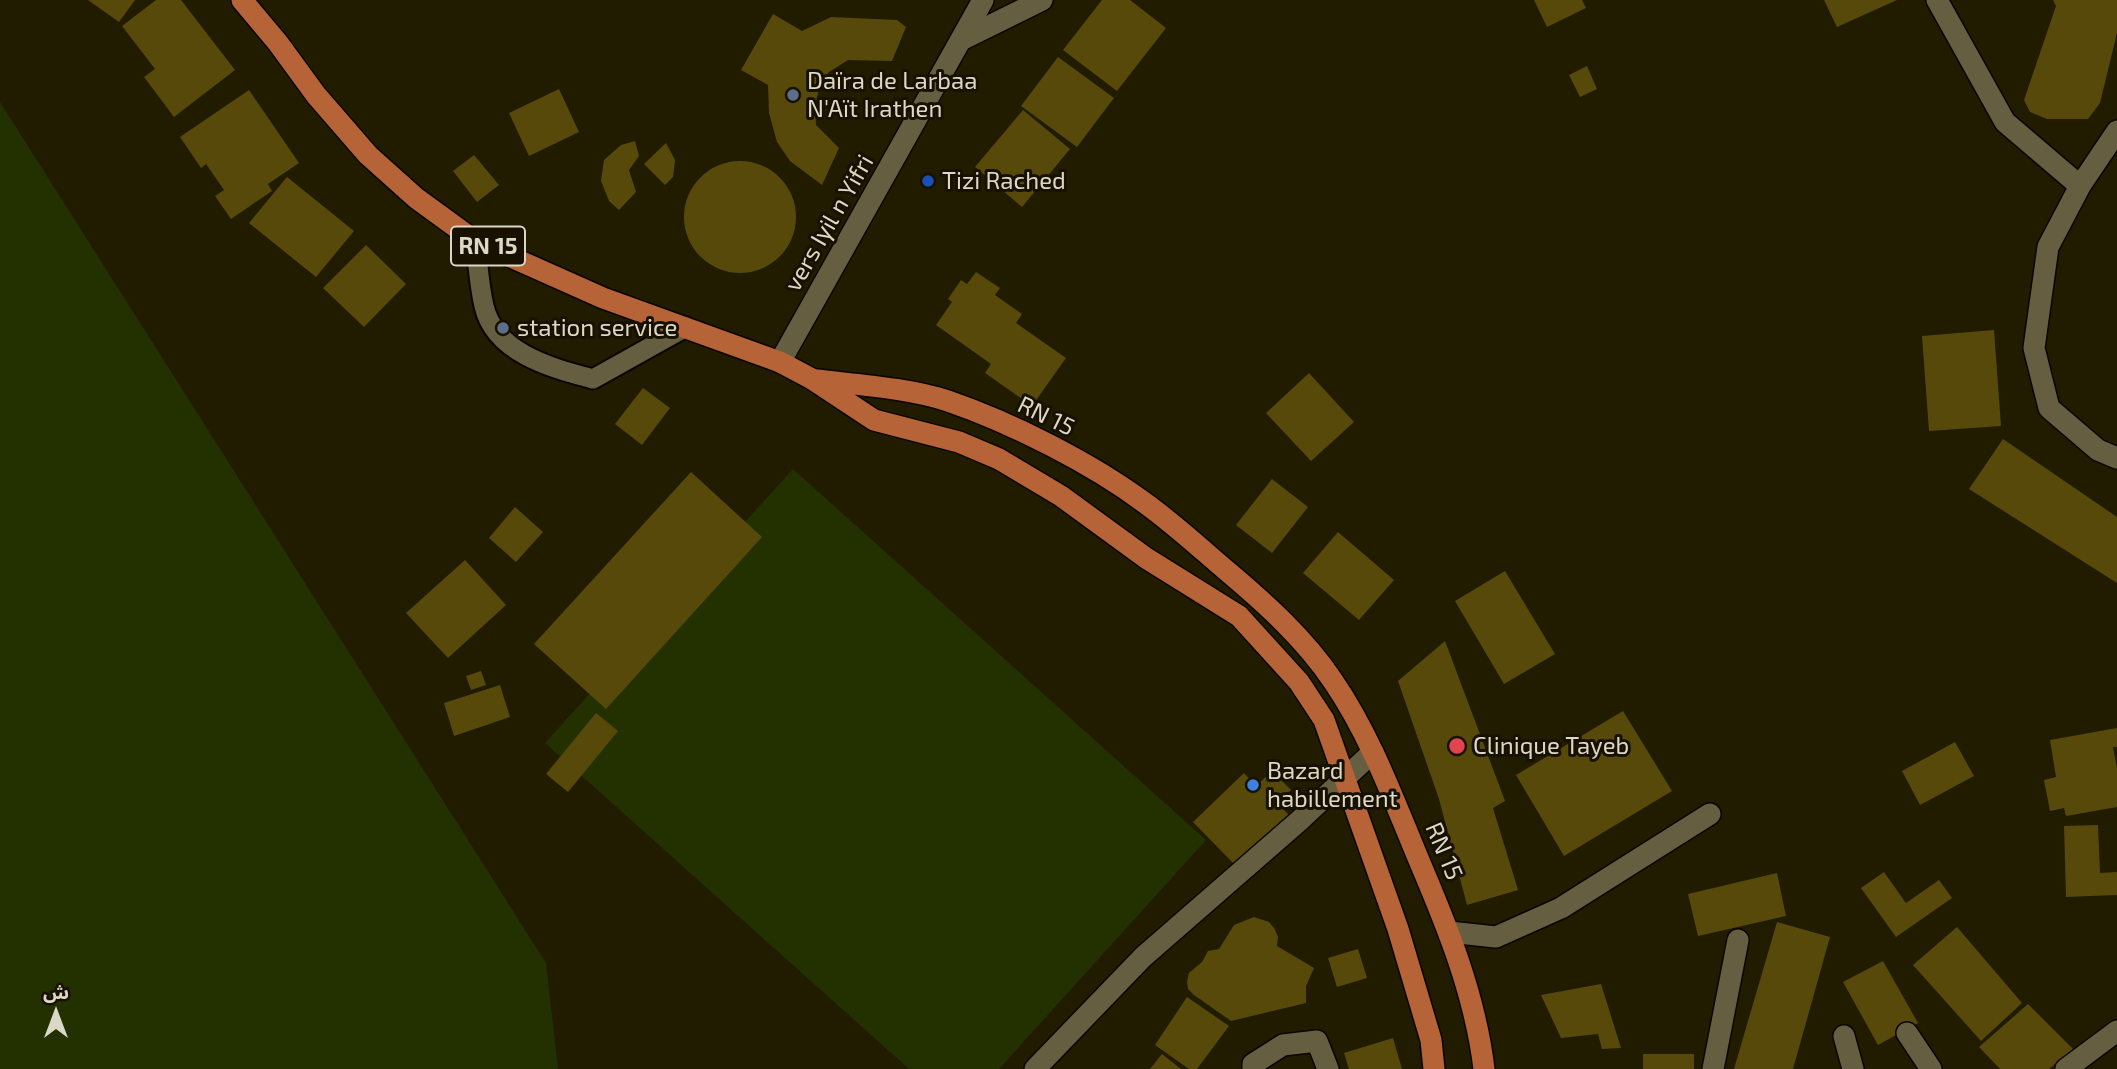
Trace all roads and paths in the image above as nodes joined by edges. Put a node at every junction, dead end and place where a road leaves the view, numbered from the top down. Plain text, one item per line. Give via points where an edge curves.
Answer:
1 (242, 0) edge
2 (984, 0) edge
3 (1042, 0) edge
4 (1937, 0) edge
5 (963, 39) junction
6 (2117, 131) edge
7 (2080, 186) junction
8 (475, 241) junction
9 (686, 327) junction
10 (780, 362) junction
11 (812, 379) junction
12 (2117, 458) edge
13 (1373, 752) junction
14 (1345, 778) junction
15 (1710, 814) dead end
16 (1449, 932) junction
17 (1738, 940) dead end
18 (2117, 1031) edge
19 (1907, 1032) dead end
20 (1844, 1036) dead end
21 (1035, 1069) edge
22 (1253, 1069) edge
23 (1328, 1069) edge
24 (1434, 1069) edge
25 (1484, 1069) edge
26 (1713, 1069) edge
27 (1853, 1069) edge
28 (1931, 1069) edge
29 (2066, 1069) edge

1 - 8 main road, RN 15 via 368,155
2 - 5 street, vers Iγil n Yifri
3 - 5 street
4 - 7 street via 2005,122
5 - 10 street, vers Iγil n Yifri
6 - 7 street
7 - 12 street via 2048,247 2034,348 2049,408 2098,450
8 - 9 main road, RN 15 via 603,298
8 - 9 lane via 484,309 506,344 547,366 593,379
9 - 10 main road, RN 15
10 - 11 main road, RN 15
11 - 13 main road, RN 15 via 946,401 1041,442 1144,502 1280,619 1332,680
11 - 14 main road via 874,420 959,442 999,459 1239,616 1298,681 1324,720
13 - 14 street
13 - 16 main road, RN 15
14 - 21 street via 1143,957
14 - 24 main road via 1398,929 1431,1040
15 - 16 street via 1562,908 1496,937
16 - 25 main road, RN 15 via 1473,1005
17 - 26 street
18 - 29 street
19 - 28 street
20 - 27 street
22 - 23 street via 1253,1064 1283,1045 1317,1041

